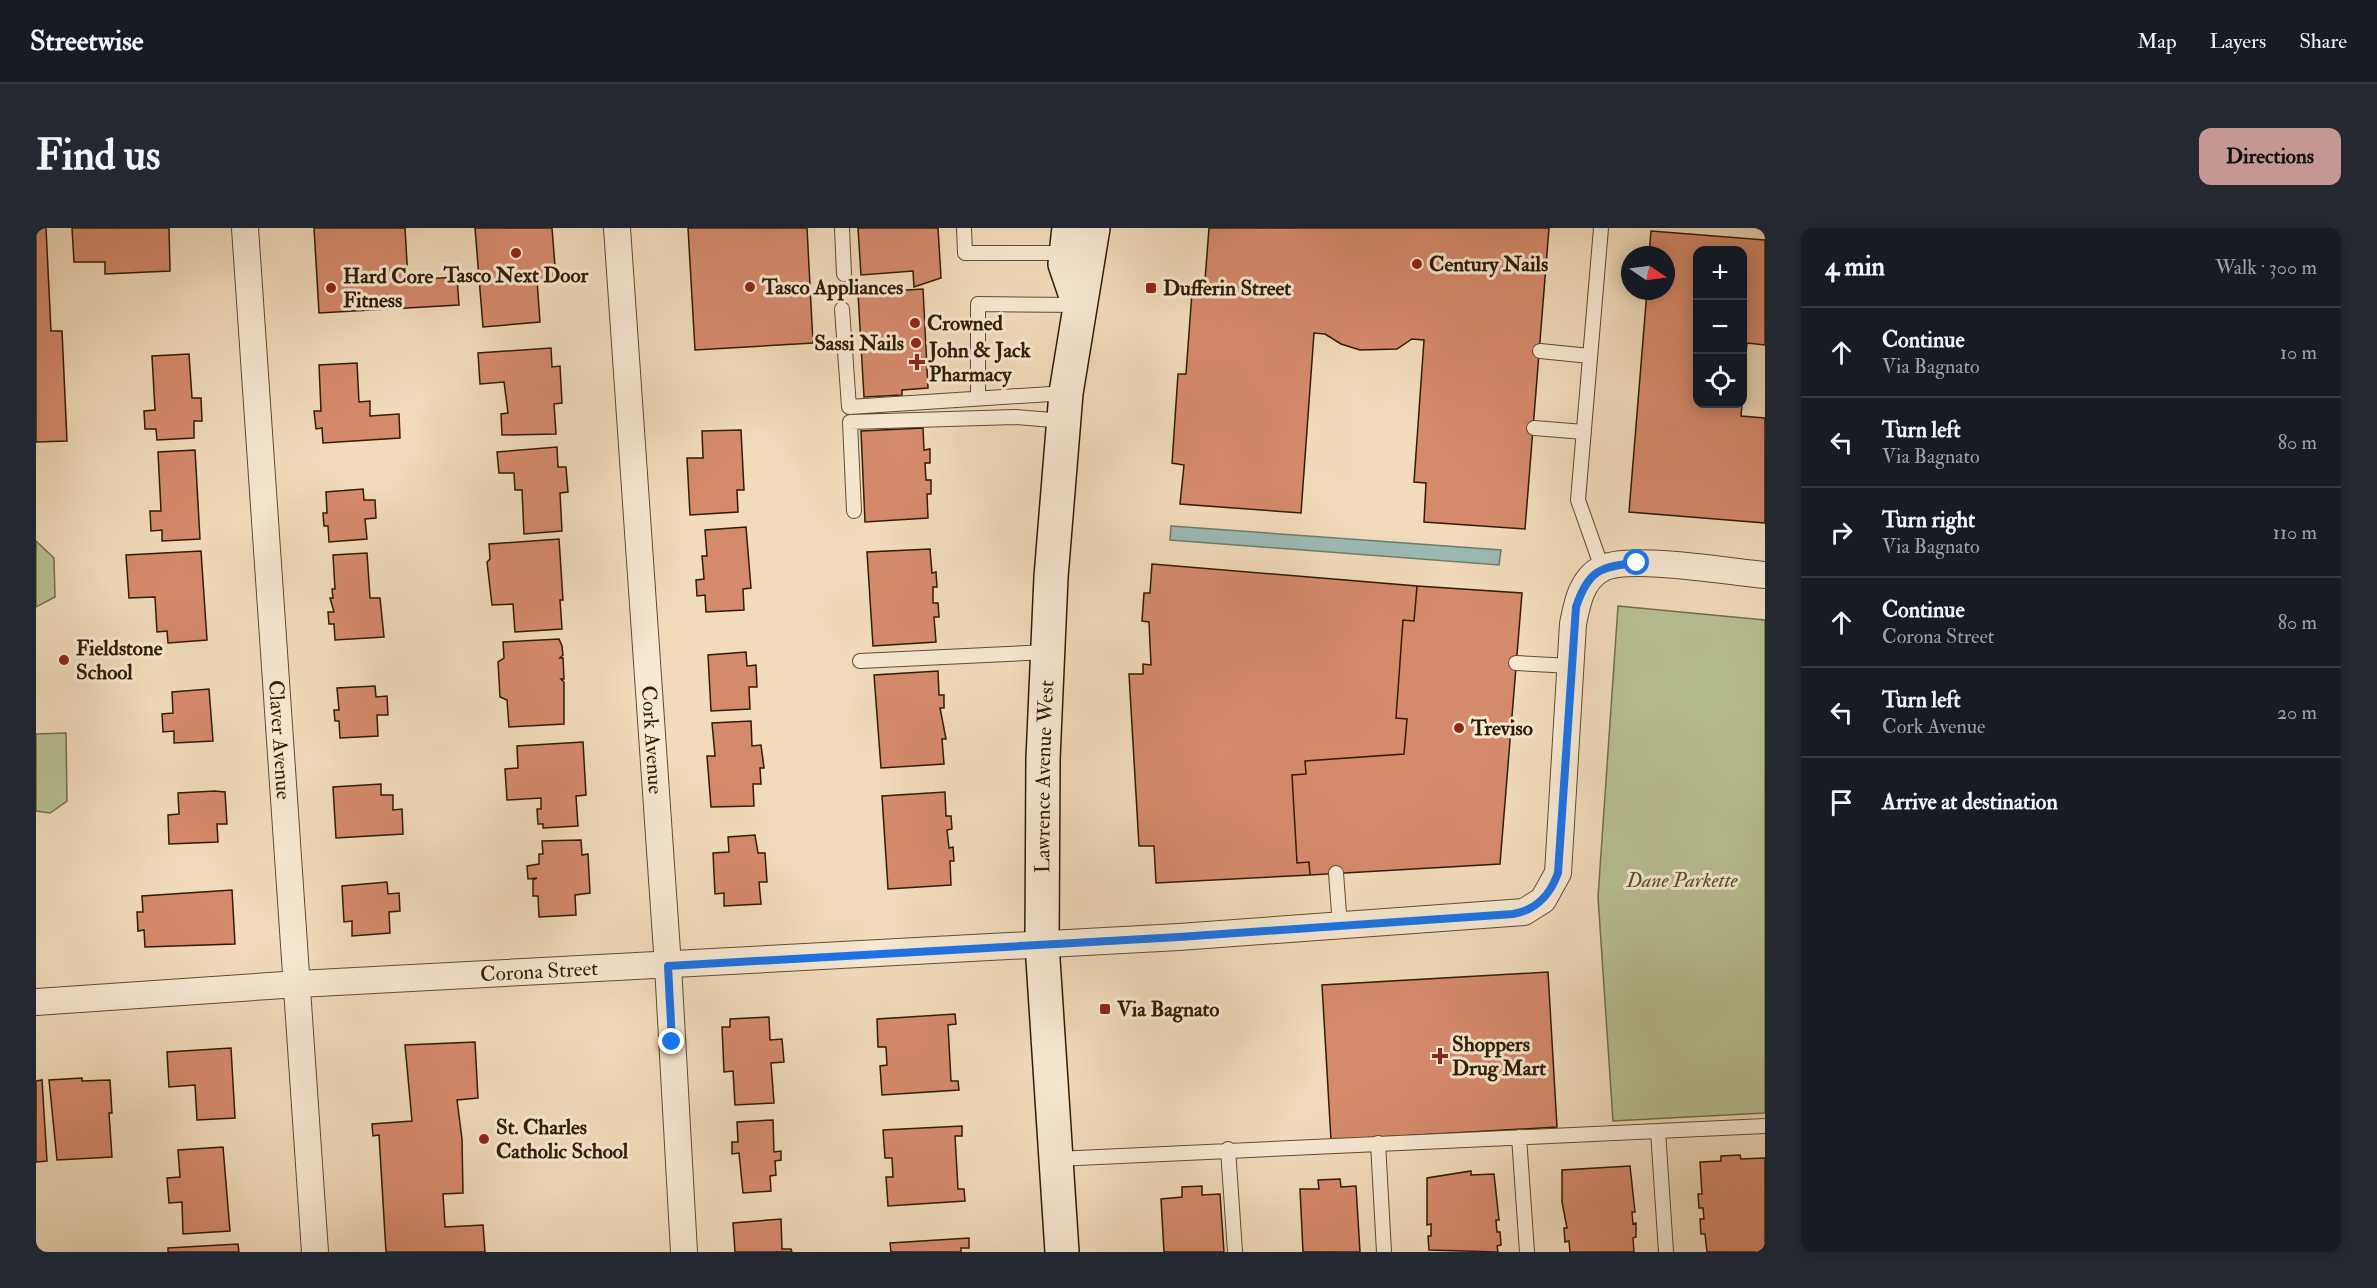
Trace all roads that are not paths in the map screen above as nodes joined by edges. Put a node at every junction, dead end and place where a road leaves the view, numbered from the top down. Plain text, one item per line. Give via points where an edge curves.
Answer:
1 (245, 228) edge
2 (617, 228) edge
3 (842, 228) edge
4 (964, 228) edge
5 (1093, 228) edge
6 (1601, 228) edge
7 (1067, 240) edge
8 (844, 274) dead end
9 (1078, 305) junction
10 (842, 309) dead end
11 (1540, 351) dead end
12 (1590, 356) junction
13 (978, 398) junction
14 (1065, 407) junction
15 (1534, 428) dead end
16 (1584, 432) junction
17 (854, 511) dead end
18 (1602, 568) junction
19 (1765, 575) edge
20 (1048, 652) junction
21 (860, 660) dead end
22 (1516, 663) dead end
23 (1570, 666) junction
24 (1336, 873) dead end
25 (1340, 926) junction
26 (1042, 944) junction
27 (668, 966) junction
28 (299, 984) junction
29 (36, 1002) edge
30 (1765, 1126) edge
31 (1658, 1131) junction
32 (1519, 1137) junction
33 (1378, 1143) junction
34 (1228, 1149) junction
35 (1056, 1159) junction
36 (315, 1252) edge
37 (684, 1252) edge
38 (1062, 1252) edge
39 (1235, 1252) edge
40 (1384, 1252) edge
41 (1527, 1252) edge
42 (1666, 1252) edge

1 - 28 street, Claver Avenue
2 - 27 street, Cork Avenue
3 - 8 lane
4 - 7 lane via 965,253
5 - 9 main road, Lawrence Avenue West via 1089,265
6 - 12 lane
7 - 9 main road, Lawrence Avenue West via 1065,264
9 - 13 lane via 978,304
9 - 14 main road, Lawrence Avenue West
10 - 13 lane via 849,407
11 - 12 lane
12 - 16 lane
13 - 14 lane
14 - 17 lane via 1015,417 850,422
14 - 20 main road, Lawrence Avenue West
15 - 16 lane
16 - 18 lane via 1578,500
18 - 19 street via 1637,563
18 - 23 street via 1582,589 1576,607
20 - 21 lane
20 - 26 main road, Lawrence Avenue West
22 - 23 lane
23 - 25 street via 1558,873 1543,900 1534,908 1513,914
24 - 25 lane
25 - 26 street
26 - 27 street, Corona Street
26 - 35 main road, Lawrence Avenue West
27 - 28 street, Corona Street
27 - 37 street, Cork Avenue
28 - 29 street, Corona Street
28 - 36 street, Claver Avenue
30 - 31 lane
31 - 32 lane
31 - 42 lane
32 - 33 lane
32 - 41 lane
33 - 34 lane
33 - 40 lane
34 - 35 lane
34 - 39 lane
35 - 38 main road, Lawrence Avenue West

